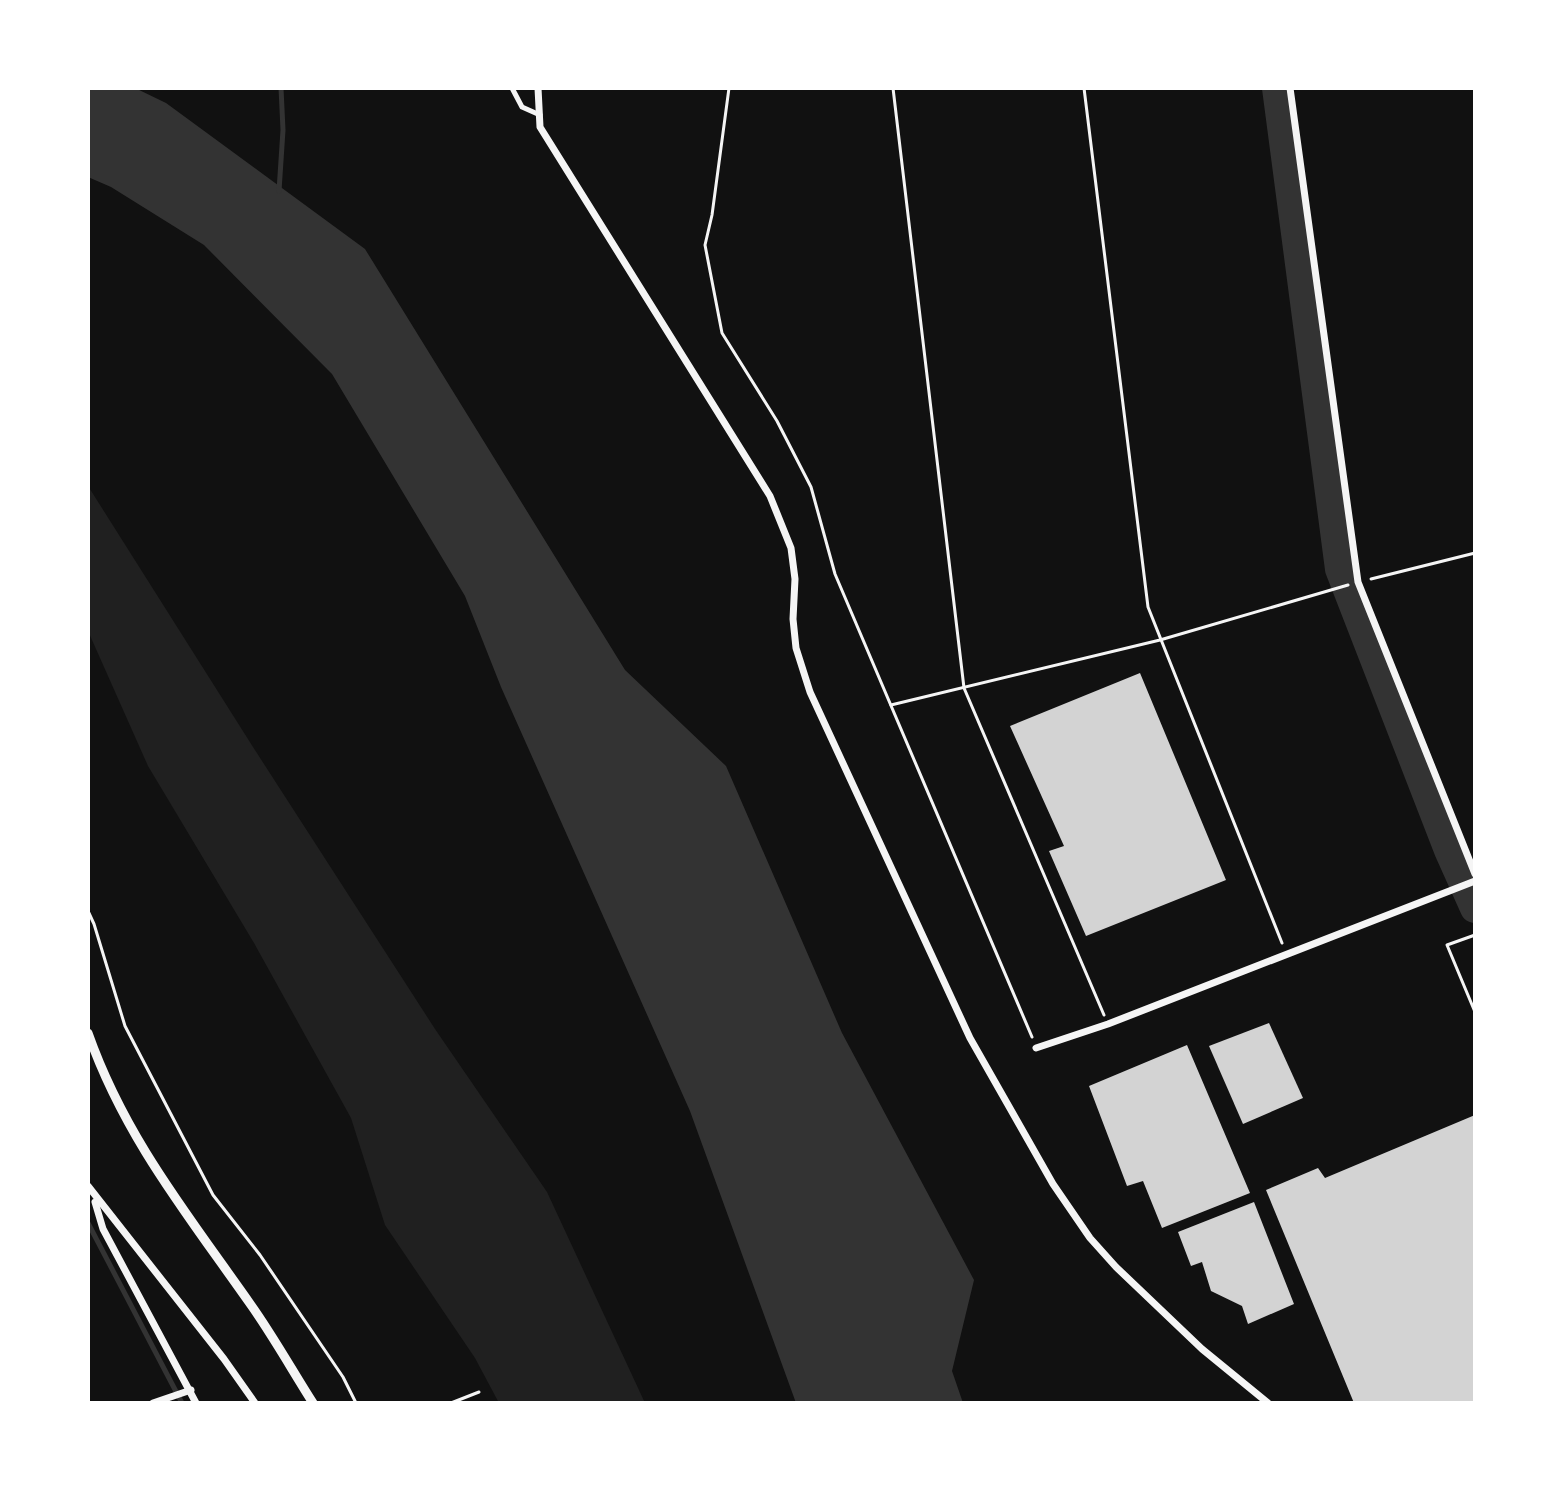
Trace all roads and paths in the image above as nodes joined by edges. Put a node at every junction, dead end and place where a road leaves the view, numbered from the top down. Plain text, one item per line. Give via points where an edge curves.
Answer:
1 (512, 88) edge
2 (538, 88) edge
3 (729, 88) edge
4 (893, 88) edge
5 (1084, 88) edge
6 (1290, 88) edge
7 (541, 115) junction
8 (1475, 553) edge
9 (1358, 582) junction
10 (1160, 640) junction
11 (964, 688) junction
12 (891, 705) junction
13 (1475, 874) edge
14 (1475, 881) edge
15 (88, 911) edge
16 (1475, 935) edge
17 (1287, 954) junction
18 (1475, 1012) edge
19 (1108, 1024) junction
20 (88, 1033) edge
21 (1036, 1048) joint
22 (88, 1186) edge
23 (93, 1196) junction
24 (191, 1390) junction
25 (479, 1392) dead end
26 (153, 1403) edge
27 (196, 1403) edge
28 (255, 1403) edge
29 (313, 1403) edge
30 (356, 1403) edge
31 (451, 1403) edge
32 (1268, 1403) edge

1 - 7 street via 522,107
2 - 7 street
3 - 12 path via 705,245 722,333 811,487 835,574
4 - 11 path
5 - 10 path via 1148,607
6 - 9 street
7 - 32 street via 540,127 770,496 791,548 796,648 810,692 970,1038 1090,1238 1202,1349
8 - 9 path
9 - 10 path
9 - 13 street
10 - 11 path
10 - 17 path
11 - 12 path
11 - 19 path
12 - 21 path
14 - 17 street
15 - 30 path via 125,1026 213,1195 260,1255
16 - 18 lane via 1447,945
17 - 19 street
19 - 21 street
20 - 29 street via 126,1122
22 - 23 street
23 - 24 street via 103,1229
23 - 28 street
24 - 26 street
24 - 27 street
25 - 31 path

